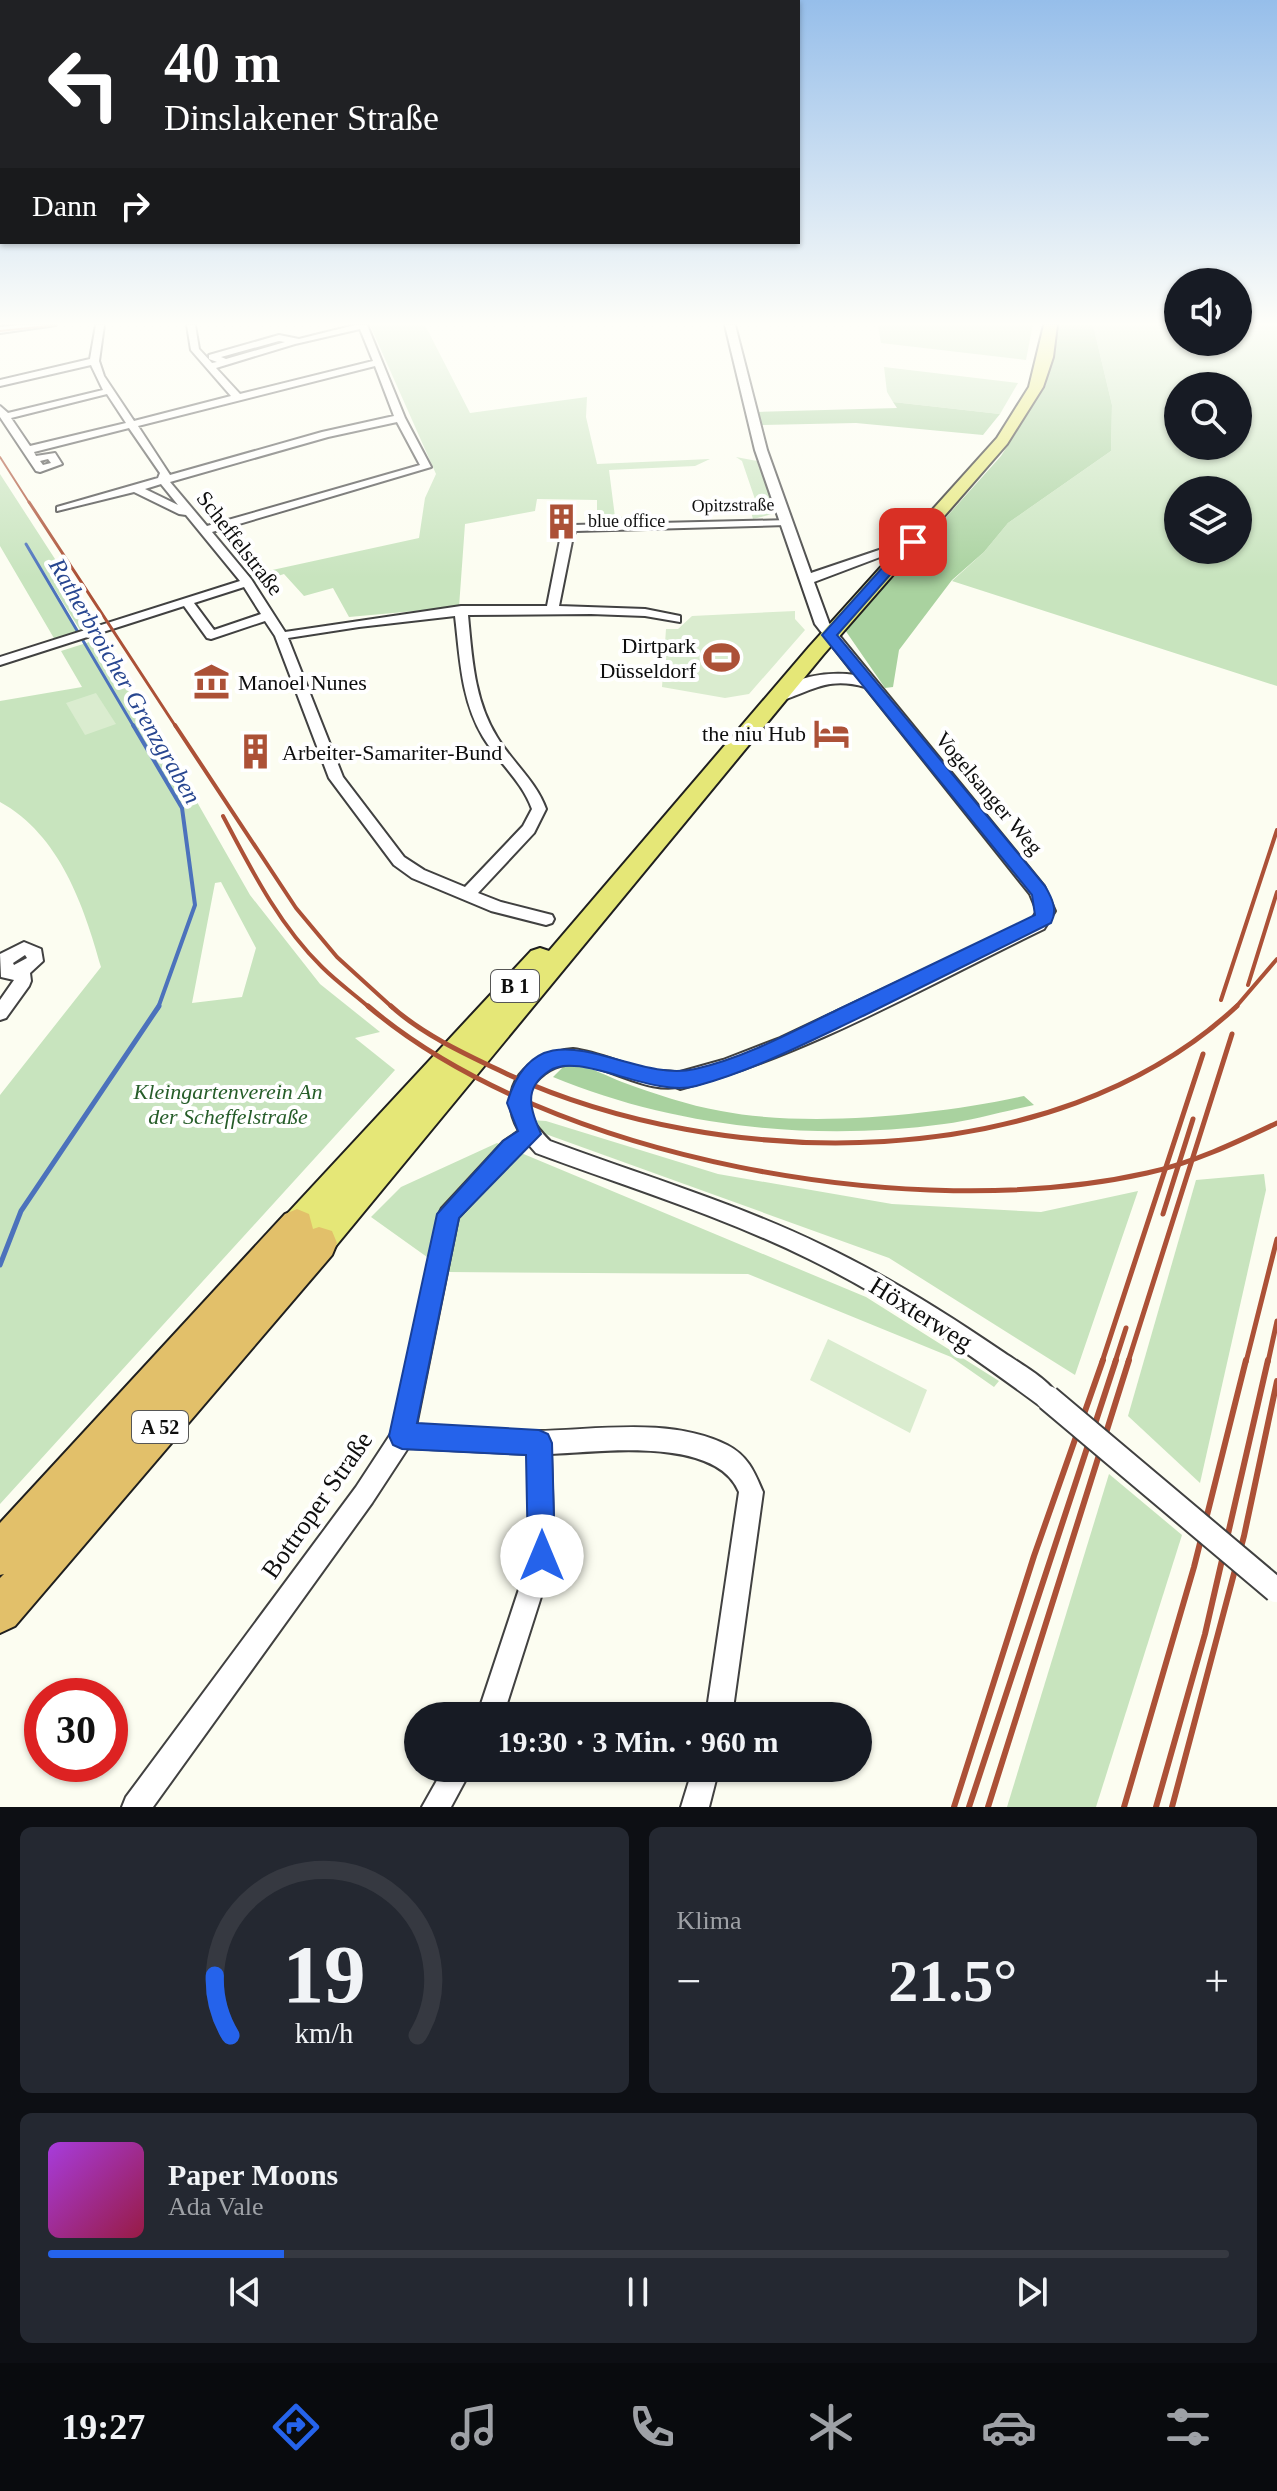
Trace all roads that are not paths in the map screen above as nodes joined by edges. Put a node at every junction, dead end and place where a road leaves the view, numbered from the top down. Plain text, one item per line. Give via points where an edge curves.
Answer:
1 (121, 409) edge
2 (186, 409) edge
3 (396, 409) edge
4 (749, 409) edge
5 (1013, 409) edge
6 (1024, 409) edge
7 (3, 413) edge
8 (400, 418) junction
9 (130, 423) junction
10 (163, 480) junction
11 (135, 488) junction
12 (61, 509) dead end
13 (191, 517) junction
14 (786, 522) junction
15 (205, 530) junction
16 (890, 551) junction
17 (801, 566) junction
18 (824, 572) junction
19 (806, 581) junction
20 (247, 582) junction
21 (187, 602) junction
22 (552, 609) junction
23 (461, 610) junction
24 (268, 616) junction
25 (676, 619) dead end
26 (826, 630) junction
27 (281, 636) junction
28 (0, 661) edge
29 (868, 683) junction
30 (777, 697) junction
31 (467, 895) junction
32 (546, 919) dead end
33 (21, 971) dead end
34 (0, 1013) edge
35 (680, 1080) joint
36 (526, 1126) junction
37 (308, 1234) junction
38 (402, 1436) junction
39 (539, 1443) junction
40 (0, 1554) edge
41 (1276, 1590) edge
42 (0, 1611) edge
43 (495, 1702) edge
44 (721, 1702) edge
45 (451, 1782) edge
46 (702, 1782) edge
47 (136, 1807) edge
48 (436, 1807) edge
49 (695, 1807) edge

1 - 9 street, Scheffelstraße
2 - 9 street
3 - 8 street
4 - 14 street, Vogelsanger Weg
5 - 16 main road, B 1
6 - 26 main road, B 1 via 1013,429
7 - 9 street via 31,455
8 - 10 street
8 - 15 street via 426,467
9 - 10 street, Scheffelstraße via 165,473
10 - 11 street
10 - 13 street, Scheffelstraße
11 - 12 street
11 - 13 street
13 - 15 street, Scheffelstraße
14 - 17 street, Vogelsanger Weg
14 - 22 street, Opitzstraße via 573,528 567,535
15 - 20 street, Scheffelstraße
16 - 18 street
16 - 26 main road, B 1
17 - 18 street
17 - 19 street, Vogelsanger Weg
18 - 19 street
19 - 26 street, Vogelsanger Weg
20 - 21 street
20 - 24 street, Scheffelstraße
21 - 24 street via 211,635
21 - 28 street
22 - 23 street
22 - 25 street
23 - 27 street via 377,618
23 - 31 street via 476,708 488,735 539,809 529,829
24 - 27 street, Scheffelstraße
26 - 29 street, Vogelsanger Weg
26 - 30 main road, B 1
26 - 37 main road, B 1
27 - 31 street, Scheffelstraße via 336,778 399,861
29 - 30 street via 829,677
29 - 35 street, Vogelsanger Weg via 1045,900 1044,918 787,1044
30 - 37 main road, B 1
31 - 32 street, Scheffelstraße
33 - 34 street via 23,981
35 - 36 street, Vogelsanger Weg via 559,1056 540,1065 524,1083 518,1103
36 - 38 street, Bottroper Straße via 449,1214
36 - 41 street, Höxterweg, bridge via 543,1147 717,1209 816,1253 922,1310 1048,1398
37 - 40 highway, A 52
37 - 42 highway, A 52
38 - 39 street
38 - 47 street, Bottroper Straße
39 - 43 street via 542,1556
39 - 44 street via 647,1438 722,1456 750,1481
45 - 48 street
46 - 49 street

